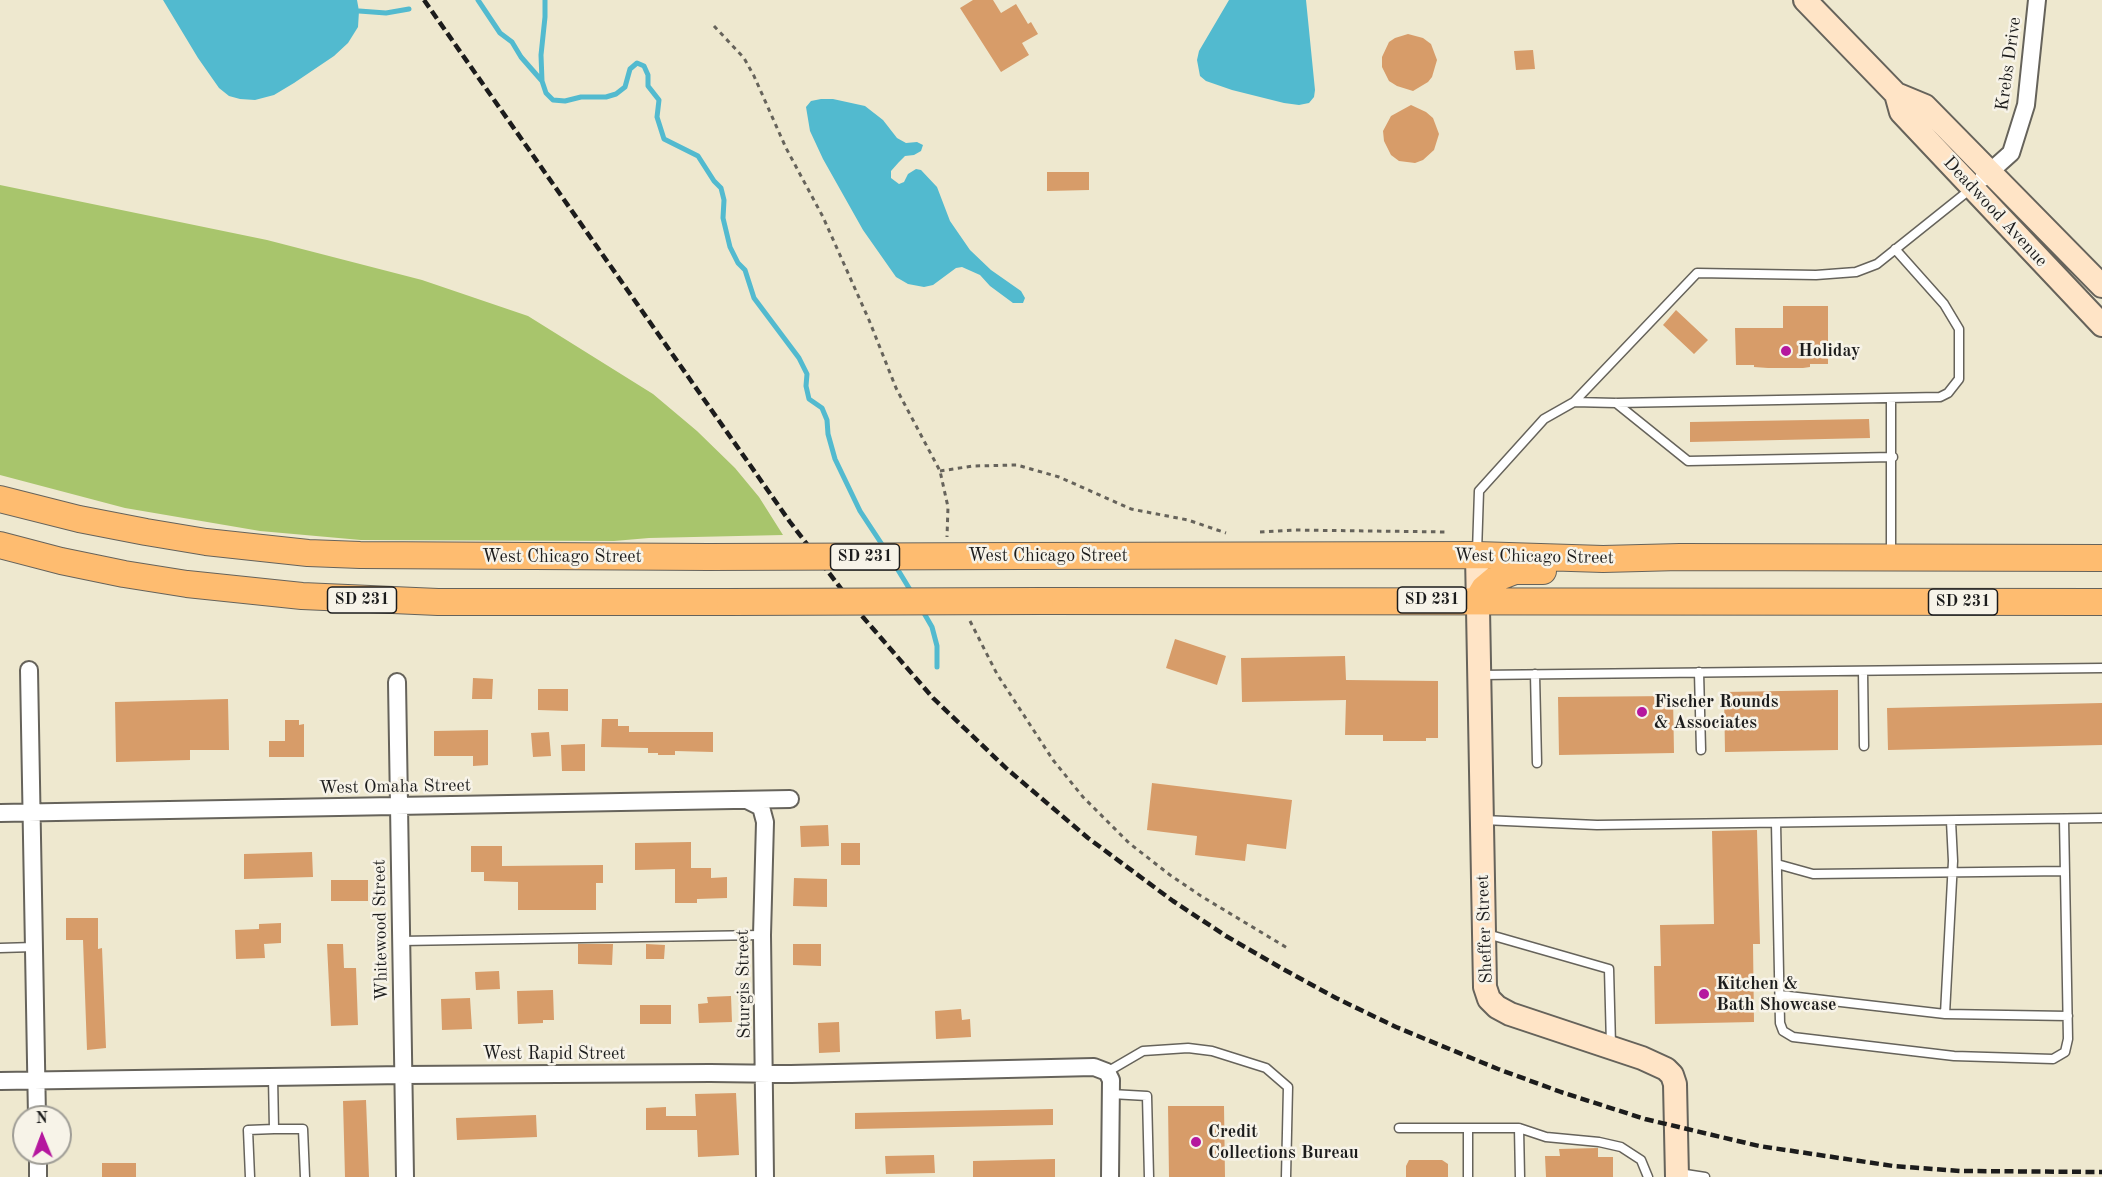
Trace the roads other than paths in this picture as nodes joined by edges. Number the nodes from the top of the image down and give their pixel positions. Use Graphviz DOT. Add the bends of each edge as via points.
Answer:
graph roads {
  1 [pos="1806,0"];
  2 [pos="2037,0"];
  3 [pos="1896,94"];
  4 [pos="1990,172"];
  5 [pos="1972,187"];
  6 [pos="1895,249"];
  7 [pos="2095,295"];
  8 [pos="2102,325"];
  9 [pos="1891,399"];
  10 [pos="1574,402"];
  11 [pos="1616,404"];
  12 [pos="1893,457"];
  13 [pos="0,499"];
  14 [pos="1477,544"];
  15 [pos="0,545"];
  16 [pos="2102,546"];
  17 [pos="1891,552"];
  18 [pos="1680,557"];
  19 [pos="2102,558"];
  20 [pos="1603,559"];
  21 [pos="1478,601"];
  22 [pos="2102,602"];
  23 [pos="2102,668"];
  24 [pos="30,670"];
  25 [pos="1863,671"];
  26 [pos="1699,672"];
  27 [pos="1535,674"];
  28 [pos="1479,675"];
  29 [pos="397,682"];
  30 [pos="1864,746"];
  31 [pos="1701,750"];
  32 [pos="1537,763"];
  33 [pos="790,798"];
  34 [pos="747,800"];
  35 [pos="398,806"];
  36 [pos="33,812"];
  37 [pos="0,813"];
  38 [pos="2102,818"];
  39 [pos="2064,819"];
  40 [pos="1482,820"];
  41 [pos="1951,820"];
  42 [pos="1776,823"];
  43 [pos="1777,864"];
  44 [pos="2065,871"];
  45 [pos="1952,873"];
  46 [pos="1484,934"];
  47 [pos="762,935"];
  48 [pos="401,940"];
  49 [pos="34,947"];
  50 [pos="0,948"];
  51 [pos="1780,995"];
  52 [pos="1945,1014"];
  53 [pos="2068,1016"];
  54 [pos="1611,1048"];
  55 [pos="1107,1072"];
  56 [pos="764,1074"];
  57 [pos="404,1075"];
  58 [pos="273,1077"];
  59 [pos="36,1080"];
  60 [pos="0,1081"];
  61 [pos="1111,1094"];
  62 [pos="37,1105"];
  63 [pos="1399,1128"];
  64 [pos="1468,1128"];
  65 [pos="1519,1128"];
  66 [pos="274,1129"];
  67 [pos="1677,1175"];
  68 [pos="250,1177"];
  69 [pos="305,1177"];
  70 [pos="405,1177"];
  71 [pos="765,1177"];
  72 [pos="1110,1177"];
  73 [pos="1149,1177"];
  74 [pos="1286,1177"];
  75 [pos="1468,1177"];
  76 [pos="1520,1177"];
  77 [pos="1648,1177"];
  78 [pos="1705,1177"];
  1 -- 3 [label="street, Deadwood Avenue"];
  2 -- 4 [label="street, Krebs Drive" via="2025,105 2011,153"];
  3 -- 4 [label="street, Deadwood Avenue" via="1926,106"];
  3 -- 5 [label="street, Deadwood Avenue" via="1901,112"];
  4 -- 5 [label="street, Krebs Drive"];
  4 -- 7 [label="street, Deadwood Avenue"];
  5 -- 6 [label="lane"];
  5 -- 7 [label="street, Deadwood Avenue"];
  6 -- 9 [label="lane" via="1954,319 1959,329 1960,369 1955,386 1940,397"];
  6 -- 10 [label="lane" via="1877,264 1856,272 1697,273"];
  7 -- 8 [label="street, Deadwood Avenue"];
  9 -- 11 [label="lane"];
  9 -- 12 [label="lane"];
  10 -- 11 [label="lane"];
  10 -- 14 [label="lane" via="1544,419 1479,491"];
  11 -- 12 [label="lane" via="1688,461"];
  12 -- 17 [label="lane"];
  13 -- 14 [label="main road, West Chicago Street / SD 231, bridge" via="146,532 308,553 1021,556"];
  14 -- 20 [label="main road, West Chicago Street / SD 231"];
  14 -- 21 [label="street, Sheffer Street"];
  15 -- 21 [label="main road, SD 231, bridge" via="124,574 197,585 302,596 438,602"];
  16 -- 17 [label="main road"];
  17 -- 18 [label="main road, West Chicago Street / SD 231"];
  17 -- 19 [label="main road, West Chicago Street / SD 231"];
  17 -- 20 [label="main road" via="1713,546"];
  18 -- 20 [label="main road, West Chicago Street / SD 231"];
  18 -- 21 [label="main road" via="1603,571 1515,571 1497,578 1484,589"];
  21 -- 22 [label="main road, SD 231"];
  21 -- 28 [label="street, Sheffer Street"];
  23 -- 25 [label="lane"];
  24 -- 36 [label="street"];
  25 -- 26 [label="lane"];
  25 -- 30 [label="lane"];
  26 -- 27 [label="lane"];
  26 -- 31 [label="lane"];
  27 -- 28 [label="lane"];
  27 -- 32 [label="lane"];
  28 -- 40 [label="street, Sheffer Street"];
  29 -- 35 [label="street, Whitewood Street"];
  33 -- 34 [label="street, West Omaha Street"];
  34 -- 35 [label="street, West Omaha Street"];
  34 -- 47 [label="street, Sturgis Street" via="760,807 765,822"];
  35 -- 36 [label="street, West Omaha Street"];
  35 -- 48 [label="street, Whitewood Street"];
  36 -- 37 [label="street, West Omaha Street"];
  36 -- 49 [label="street"];
  38 -- 39 [label="lane"];
  39 -- 41 [label="lane"];
  39 -- 44 [label="lane"];
  40 -- 42 [label="lane" via="1597,825"];
  40 -- 46 [label="street, Sheffer Street"];
  41 -- 42 [label="lane"];
  41 -- 45 [label="lane"];
  42 -- 43 [label="lane"];
  43 -- 45 [label="lane" via="1813,874"];
  43 -- 51 [label="lane"];
  44 -- 45 [label="lane"];
  44 -- 53 [label="lane"];
  45 -- 52 [label="lane"];
  46 -- 54 [label="street, Sheffer Street" via="1485,987 1497,1007"];
  46 -- 54 [label="lane" via="1609,969"];
  47 -- 48 [label="lane"];
  47 -- 56 [label="street, Sturgis Street"];
  48 -- 57 [label="street, Whitewood Street"];
  49 -- 50 [label="lane"];
  49 -- 59 [label="street"];
  51 -- 52 [label="lane"];
  51 -- 53 [label="lane" via="1780,1023 1783,1031 1793,1037 1954,1056 2053,1059 2065,1052"];
  52 -- 53 [label="lane"];
  54 -- 67 [label="street, Sheffer Street" via="1656,1063 1672,1075"];
  55 -- 56 [label="street, West Rapid Street" via="1094,1067"];
  55 -- 61 [label="street"];
  55 -- 74 [label="lane" via="1143,1051 1188,1048 1212,1051 1266,1068 1288,1087"];
  56 -- 57 [label="street, West Rapid Street"];
  56 -- 71 [label="street, Sturgis Street"];
  57 -- 58 [label="street, West Rapid Street"];
  57 -- 70 [label="street, Whitewood Street"];
  58 -- 59 [label="street, West Rapid Street"];
  58 -- 66 [label="lane"];
  59 -- 60 [label="street, West Rapid Street"];
  59 -- 62 [label="street"];
  61 -- 72 [label="street"];
  61 -- 73 [label="lane" via="1147,1096"];
  63 -- 64 [label="lane"];
  64 -- 65 [label="lane"];
  64 -- 75 [label="lane"];
  65 -- 76 [label="lane"];
  65 -- 77 [label="lane" via="1546,1137 1621,1147 1641,1160"];
  66 -- 68 [label="lane" via="248,1130"];
  66 -- 69 [label="lane" via="303,1129"];
  67 -- 78 [label="lane"];
}
